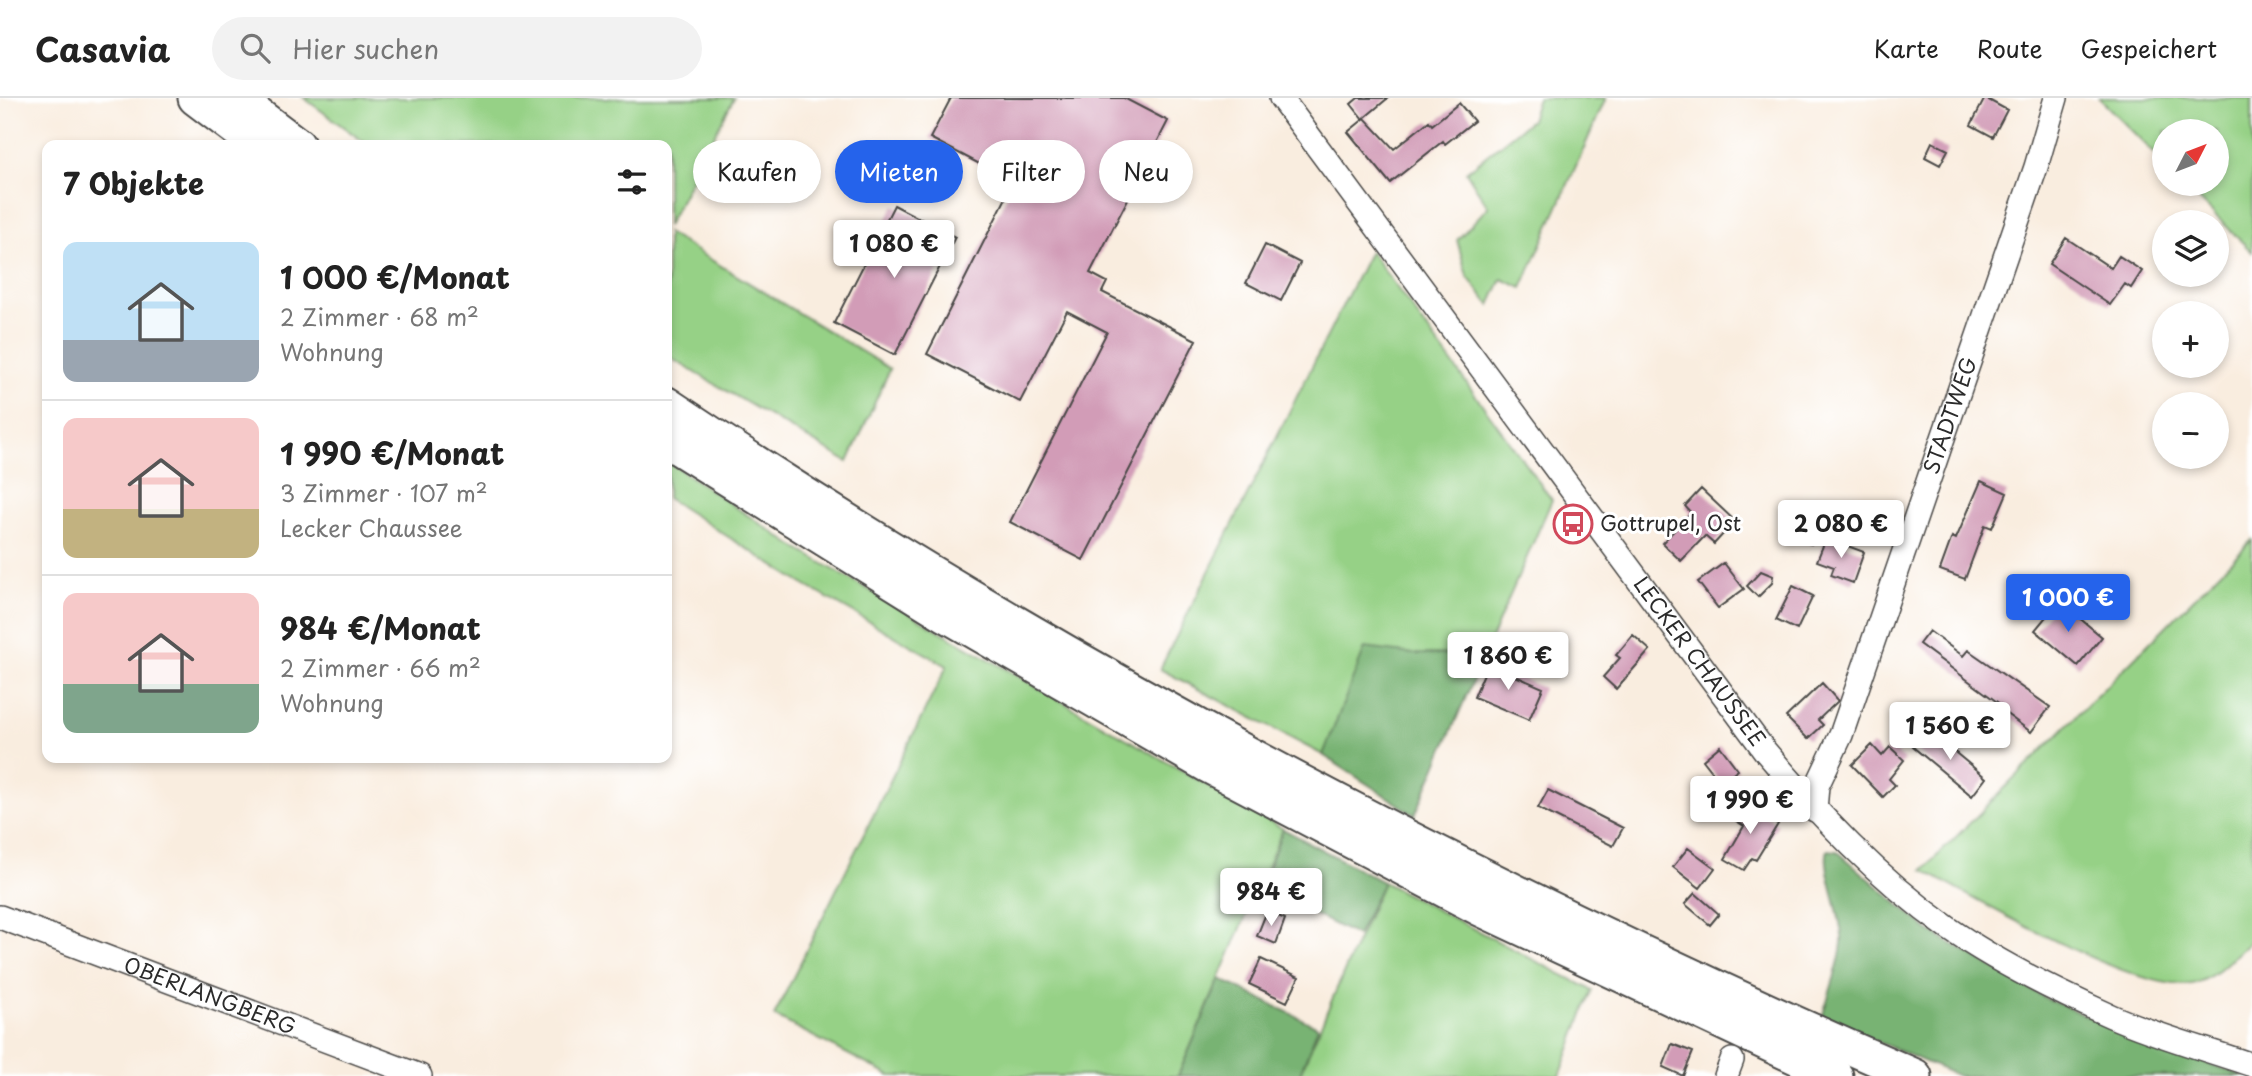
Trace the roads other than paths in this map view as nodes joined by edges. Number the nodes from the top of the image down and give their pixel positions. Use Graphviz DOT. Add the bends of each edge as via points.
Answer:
graph roads {
  1 [pos="195,98"];
  2 [pos="236,98"];
  3 [pos="1281,98"];
  4 [pos="2056,98"];
  5 [pos="250,140"];
  6 [pos="291,140"];
  7 [pos="672,407"];
  8 [pos="672,444"];
  9 [pos="1815,810"];
  10 [pos="0,918"];
  11 [pos="2252,1065"];
  12 [pos="420,1076"];
  13 [pos="1836,1076"];
  14 [pos="1915,1076"];
  1 -- 5 [label="highway"];
  2 -- 6 [label="highway"];
  3 -- 9 [label="street, LECKER CHAUSSEE" via="1765,751"];
  4 -- 9 [label="street, STADTWEG" via="1841,735 1817,786"];
  7 -- 14 [label="highway" via="961,590 1220,737 1485,878"];
  8 -- 13 [label="highway" via="946,615 1209,766 1478,908"];
  9 -- 11 [label="street, LECKER CHAUSSEE" via="1904,895 2004,963 2113,1017"];
  10 -- 12 [label="street, OBERLANGBERG"];
}
